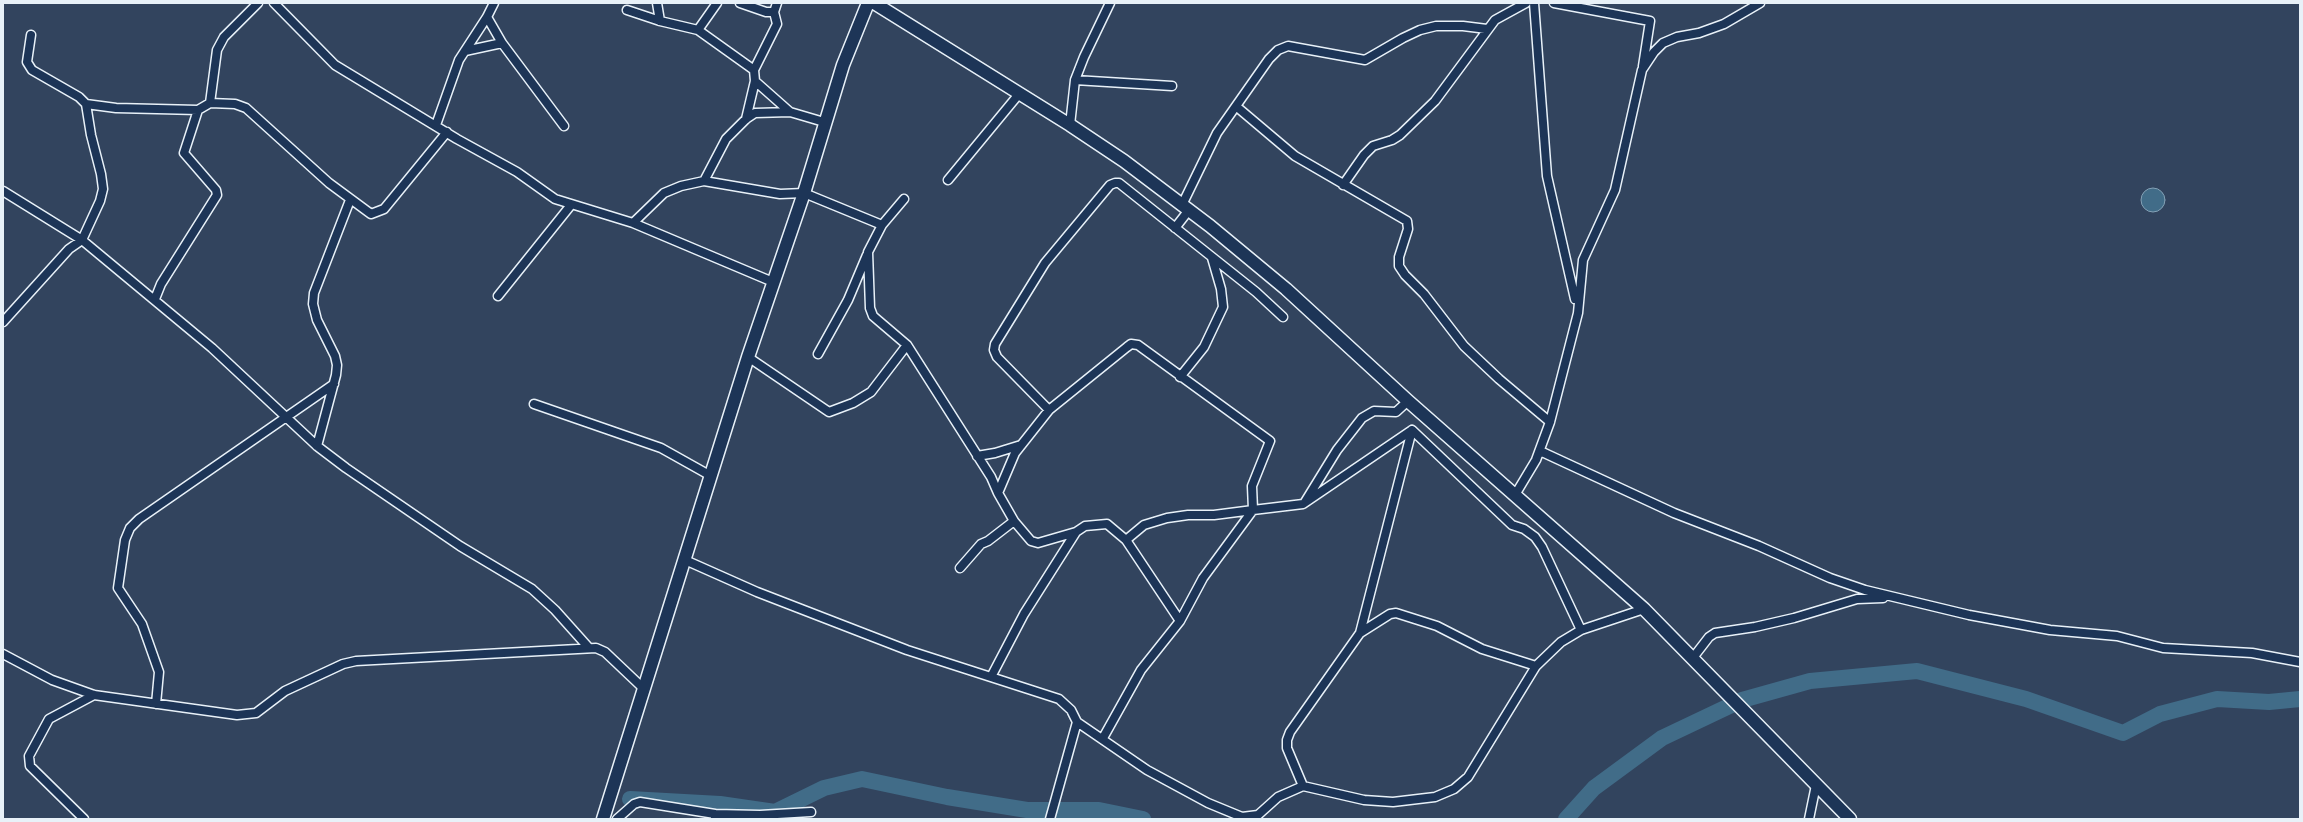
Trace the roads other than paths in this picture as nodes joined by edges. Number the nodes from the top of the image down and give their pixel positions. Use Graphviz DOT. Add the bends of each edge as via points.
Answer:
graph roads {
  1 [pos="258,3"];
  2 [pos="274,3"];
  3 [pos="494,3"];
  4 [pos="657,3"];
  5 [pos="716,3"];
  6 [pos="740,3"];
  7 [pos="777,3"];
  8 [pos="868,3"];
  9 [pos="874,3"];
  10 [pos="1526,3"];
  11 [pos="1534,3"];
  12 [pos="1554,3"];
  13 [pos="1760,3"];
  14 [pos="1108,4"];
  15 [pos="627,10"];
  16 [pos="774,12"];
  17 [pos="487,17"];
  18 [pos="660,21"];
  19 [pos="1487,29"];
  20 [pos="698,30"];
  21 [pos="31,35"];
  22 [pos="502,43"];
  23 [pos="465,51"];
  24 [pos="754,70"];
  25 [pos="1642,70"];
  26 [pos="1075,80"];
  27 [pos="755,82"];
  28 [pos="1172,86"];
  29 [pos="1019,94"];
  30 [pos="210,103"];
  31 [pos="86,104"];
  32 [pos="1237,107"];
  33 [pos="198,110"];
  34 [pos="790,112"];
  35 [pos="746,119"];
  36 [pos="824,122"];
  37 [pos="436,125"];
  38 [pos="1070,125"];
  39 [pos="564,126"];
  40 [pos="447,132"];
  41 [pos="948,180"];
  42 [pos="704,181"];
  43 [pos="1343,185"];
  44 [pos="3,191"];
  45 [pos="804,193"];
  46 [pos="904,199"];
  47 [pos="350,200"];
  48 [pos="571,205"];
  49 [pos="1186,208"];
  50 [pos="633,223"];
  51 [pos="882,225"];
  52 [pos="1175,228"];
  53 [pos="82,240"];
  54 [pos="868,252"];
  55 [pos="1212,258"];
  56 [pos="773,282"];
  57 [pos="498,296"];
  58 [pos="155,300"];
  59 [pos="1578,313"];
  60 [pos="1283,317"];
  61 [pos="3,322"];
  62 [pos="907,345"];
  63 [pos="818,354"];
  64 [pos="748,357"];
  65 [pos="1180,377"];
  66 [pos="334,384"];
  67 [pos="1408,400"];
  68 [pos="534,404"];
  69 [pos="1048,410"];
  70 [pos="285,418"];
  71 [pos="1550,422"];
  72 [pos="1412,430"];
  73 [pos="1021,445"];
  74 [pos="317,446"];
  75 [pos="1540,451"];
  76 [pos="977,456"];
  77 [pos="711,476"];
  78 [pos="998,493"];
  79 [pos="1515,495"];
  80 [pos="1303,504"];
  81 [pos="1253,510"];
  82 [pos="1014,521"];
  83 [pos="1076,532"];
  84 [pos="1126,540"];
  85 [pos="685,560"];
  86 [pos="960,568"];
  87 [pos="1906,599"];
  88 [pos="1644,609"];
  89 [pos="1180,621"];
  90 [pos="1581,630"];
  91 [pos="1360,633"];
  92 [pos="589,648"];
  93 [pos="3,654"];
  94 [pos="1692,658"];
  95 [pos="2300,662"];
  96 [pos="1536,666"];
  97 [pos="991,677"];
  98 [pos="643,688"];
  99 [pos="94,695"];
  100 [pos="156,704"];
  101 [pos="1077,722"];
  102 [pos="1103,738"];
  103 [pos="1816,785"];
  104 [pos="1303,786"];
  105 [pos="811,812"];
  106 [pos="1052,815"];
  107 [pos="715,817"];
  108 [pos="84,819"];
  109 [pos="603,819"];
  110 [pos="617,819"];
  111 [pos="1809,819"];
  112 [pos="1850,819"];
  1 -- 30 [label="street" via="224,37 218,50"];
  2 -- 37 [label="street" via="335,65"];
  3 -- 17 [label="street"];
  4 -- 18 [label="street"];
  5 -- 20 [label="street"];
  6 -- 16 [label="street" via="754,10"];
  7 -- 16 [label="street"];
  8 -- 36 [label="street"];
  9 -- 29 [label="street"];
  10 -- 19 [label="street" via="1505,13"];
  11 -- 59 [label="street" via="1548,176"];
  12 -- 25 [label="street" via="1650,21"];
  13 -- 25 [label="street" via="1712,29 1663,43"];
  14 -- 26 [label="street"];
  15 -- 18 [label="street"];
  16 -- 24 [label="street" via="777,24"];
  17 -- 22 [label="street"];
  17 -- 23 [label="street"];
  18 -- 20 [label="street"];
  19 -- 32 [label="street" via="1436,26 1420,30 1365,60 1288,46 1278,50 1269,59"];
  19 -- 43 [label="street" via="1435,101 1400,135 1373,146 1364,154"];
  20 -- 24 [label="street"];
  21 -- 31 [label="street" via="27,62 32,70 79,97"];
  22 -- 23 [label="street"];
  22 -- 39 [label="street"];
  23 -- 37 [label="street" via="459,60"];
  24 -- 27 [label="street"];
  25 -- 59 [label="street" via="1615,190 1583,260"];
  26 -- 28 [label="street"];
  26 -- 38 [label="street"];
  27 -- 34 [label="street"];
  27 -- 35 [label="street"];
  29 -- 38 [label="street"];
  29 -- 41 [label="street"];
  30 -- 33 [label="street"];
  30 -- 47 [label="street" via="235,104 246,108"];
  31 -- 33 [label="street" via="116,108"];
  31 -- 53 [label="street" via="103,189"];
  32 -- 43 [label="street" via="1295,156"];
  32 -- 49 [label="street" via="1214,140"];
  33 -- 58 [label="street" via="184,153 216,190 217,195 161,284"];
  34 -- 35 [label="street" via="756,113"];
  34 -- 36 [label="street"];
  35 -- 42 [label="street" via="726,139"];
  36 -- 45 [label="street"];
  37 -- 40 [label="street"];
  38 -- 49 [label="street"];
  40 -- 47 [label="street" via="384,209 371,214"];
  40 -- 48 [label="street" via="517,172 555,199"];
  42 -- 45 [label="street" via="780,194"];
  42 -- 50 [label="street" via="664,193"];
  43 -- 71 [label="street" via="1407,221 1408,228 1399,257 1399,266 1405,275 1424,294 1464,346"];
  44 -- 53 [label="street"];
  45 -- 51 [label="street"];
  45 -- 56 [label="street"];
  46 -- 51 [label="street"];
  47 -- 66 [label="street" via="314,293 313,304 317,320 335,356 337,365"];
  48 -- 50 [label="street"];
  48 -- 57 [label="street"];
  49 -- 52 [label="street"];
  49 -- 67 [label="street" via="1286,289"];
  50 -- 56 [label="street"];
  51 -- 54 [label="street"];
  52 -- 55 [label="street"];
  52 -- 69 [label="street" via="1119,183 1110,184 1046,263 995,344 994,350 997,357"];
  53 -- 58 [label="street"];
  53 -- 61 [label="street" via="69,249"];
  54 -- 62 [label="street" via="870,308 873,316"];
  54 -- 63 [label="street" via="848,300"];
  55 -- 60 [label="street"];
  55 -- 65 [label="street" via="1223,307 1204,347"];
  56 -- 64 [label="street"];
  58 -- 70 [label="street" via="212,348"];
  59 -- 71 [label="street"];
  62 -- 64 [label="street" via="871,392 853,403 829,412"];
  62 -- 76 [label="street"];
  64 -- 77 [label="street"];
  65 -- 69 [label="street" via="1138,345 1131,344"];
  65 -- 81 [label="street" via="1270,441 1252,486"];
  66 -- 70 [label="street"];
  66 -- 74 [label="street"];
  67 -- 79 [label="street"];
  67 -- 80 [label="street" via="1396,412 1374,411 1362,418 1337,450"];
  68 -- 77 [label="street" via="661,448"];
  69 -- 73 [label="street"];
  70 -- 74 [label="street"];
  70 -- 100 [label="street" via="139,519 130,528 118,588 142,624 159,672"];
  71 -- 75 [label="street"];
  72 -- 80 [label="street"];
  72 -- 90 [label="street" via="1512,525 1535,536"];
  72 -- 91 [label="street"];
  73 -- 76 [label="street"];
  73 -- 78 [label="street"];
  74 -- 92 [label="street" via="460,546 532,589"];
  75 -- 79 [label="street"];
  75 -- 87 [label="street" via="1669,511 1759,546 1830,578"];
  76 -- 78 [label="street"];
  77 -- 85 [label="street"];
  78 -- 82 [label="street"];
  79 -- 88 [label="street"];
  80 -- 81 [label="street"];
  81 -- 84 [label="street" via="1167,518 1144,525"];
  81 -- 89 [label="street" via="1203,578"];
  82 -- 83 [label="street" via="1031,541 1038,543"];
  82 -- 86 [label="street" via="988,542 981,544"];
  83 -- 84 [label="street" via="1085,526 1107,524"];
  83 -- 97 [label="street" via="1024,614"];
  84 -- 89 [label="street"];
  85 -- 97 [label="street" via="758,592 907,650"];
  85 -- 98 [label="street"];
  87 -- 94 [label="street" via="1857,599 1787,620 1715,634"];
  87 -- 95 [label="street" via="1969,615 2050,630 2117,636 2163,648 2252,653"];
  88 -- 90 [label="street"];
  88 -- 94 [label="street"];
  89 -- 102 [label="street" via="1142,670"];
  90 -- 96 [label="street" via="1561,642"];
  91 -- 96 [label="street" via="1390,614 1396,613 1437,626 1482,649"];
  91 -- 104 [label="street" via="1290,732 1287,740 1287,748"];
  92 -- 98 [label="street" via="601,649"];
  92 -- 100 [label="street" via="356,661 343,664 284,691 256,713 249,715"];
  93 -- 99 [label="street" via="52,680"];
  94 -- 103 [label="street"];
  96 -- 104 [label="street" via="1468,777 1454,789 1435,797 1393,802 1364,800"];
  97 -- 101 [label="street" via="1059,699 1071,710"];
  98 -- 109 [label="street"];
  99 -- 100 [label="street"];
  99 -- 108 [label="street" via="49,719 29,756 30,766"];
  101 -- 102 [label="street"];
  101 -- 106 [label="street"];
  102 -- 104 [label="street" via="1147,770 1179,789 1242,818 1258,815 1278,797"];
  103 -- 111 [label="street"];
  103 -- 112 [label="street"];
  105 -- 107 [label="street"];
  107 -- 110 [label="street" via="640,802"];
}
